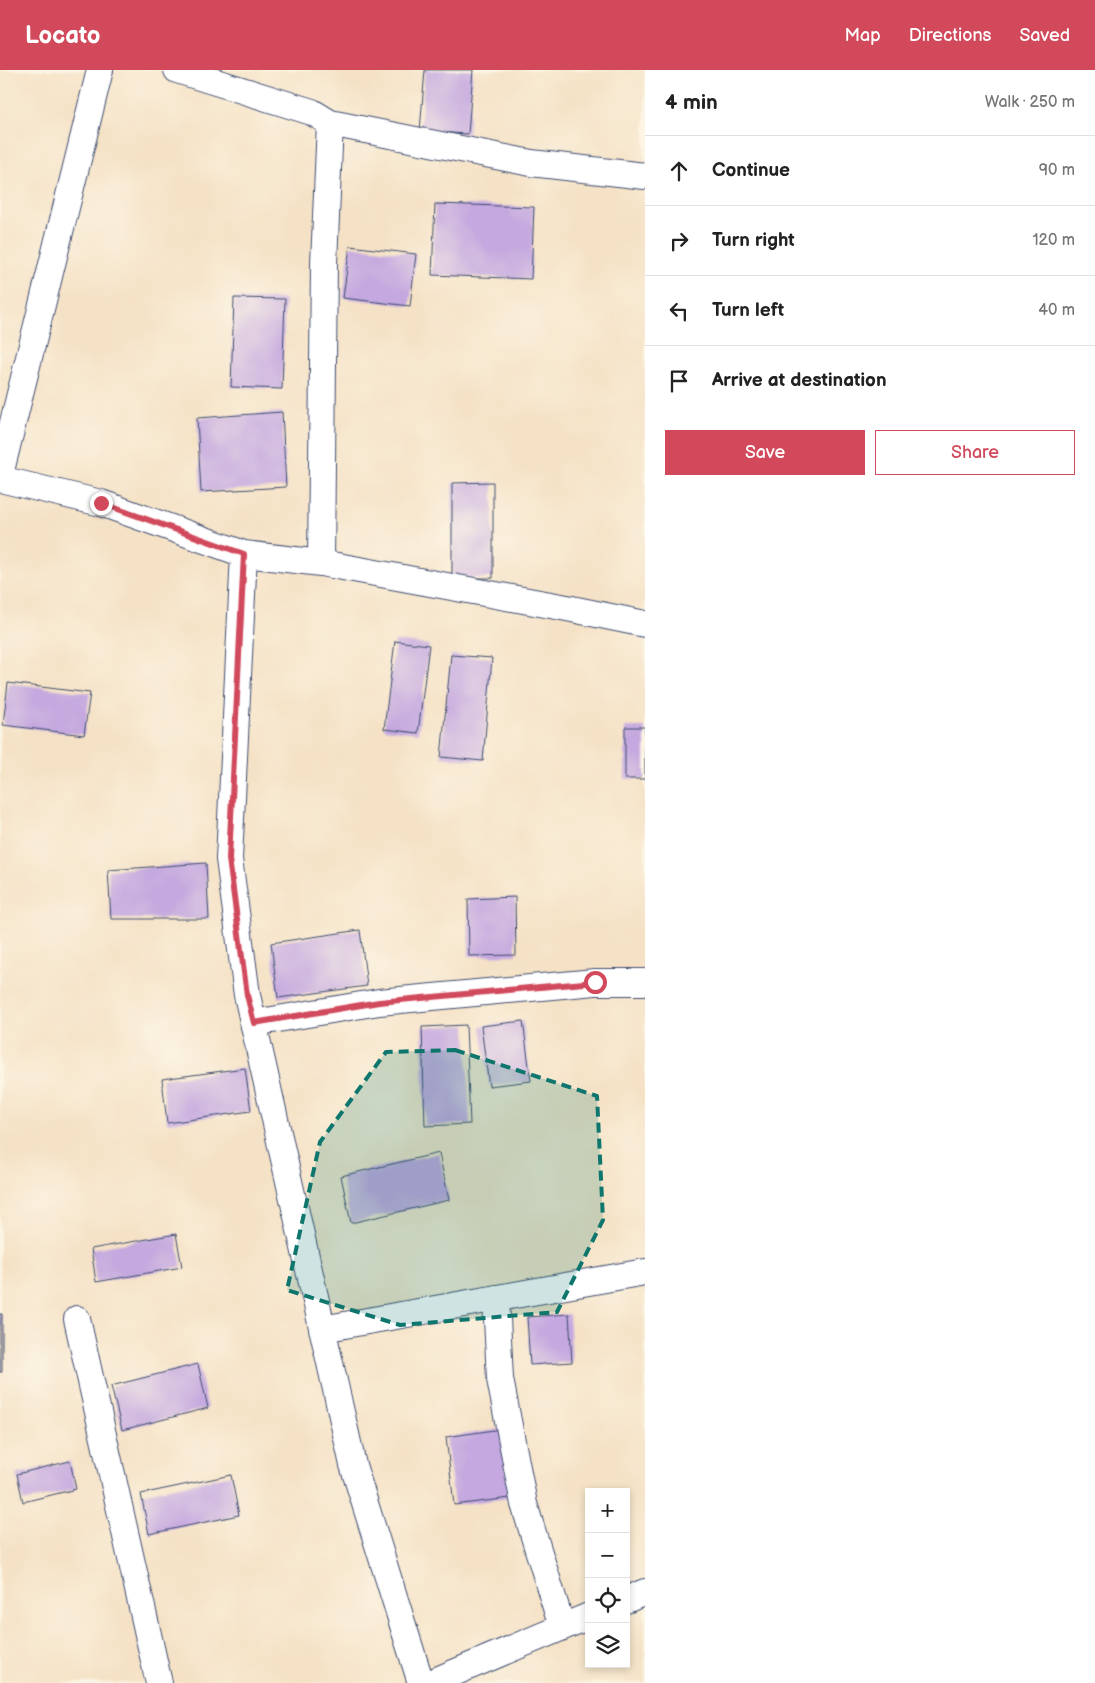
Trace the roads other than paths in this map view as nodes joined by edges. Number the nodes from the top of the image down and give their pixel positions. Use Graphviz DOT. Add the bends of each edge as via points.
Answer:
graph roads {
  1 [pos="100,70"];
  2 [pos="177,70"];
  3 [pos="330,123"];
  4 [pos="645,176"];
  5 [pos="0,475"];
  6 [pos="0,479"];
  7 [pos="244,554"];
  8 [pos="321,563"];
  9 [pos="645,624"];
  10 [pos="645,982"];
  11 [pos="254,1023"];
  12 [pos="645,1272"];
  13 [pos="496,1298"];
  14 [pos="77,1320"];
  15 [pos="322,1329"];
  16 [pos="645,1592"];
  17 [pos="630,1598"];
  18 [pos="585,1618"];
  19 [pos="562,1627"];
  20 [pos="159,1683"];
  21 [pos="420,1683"];
  22 [pos="430,1683"];
  1 -- 5 [label="street"];
  2 -- 3 [label="street" via="312,112"];
  3 -- 4 [label="street" via="531,163"];
  3 -- 8 [label="street" via="324,263"];
  6 -- 7 [label="street" via="101,503"];
  7 -- 8 [label="street"];
  7 -- 11 [label="street" via="229,859 247,995"];
  8 -- 9 [label="street"];
  10 -- 11 [label="street" via="595,982 379,1002"];
  11 -- 15 [label="street"];
  12 -- 13 [label="street"];
  13 -- 15 [label="street"];
  13 -- 19 [label="street" via="500,1379 524,1504"];
  14 -- 20 [label="street"];
  15 -- 21 [label="street" via="353,1465"];
  16 -- 17 [label="street"];
  18 -- 19 [label="street"];
  19 -- 22 [label="street"];
}
